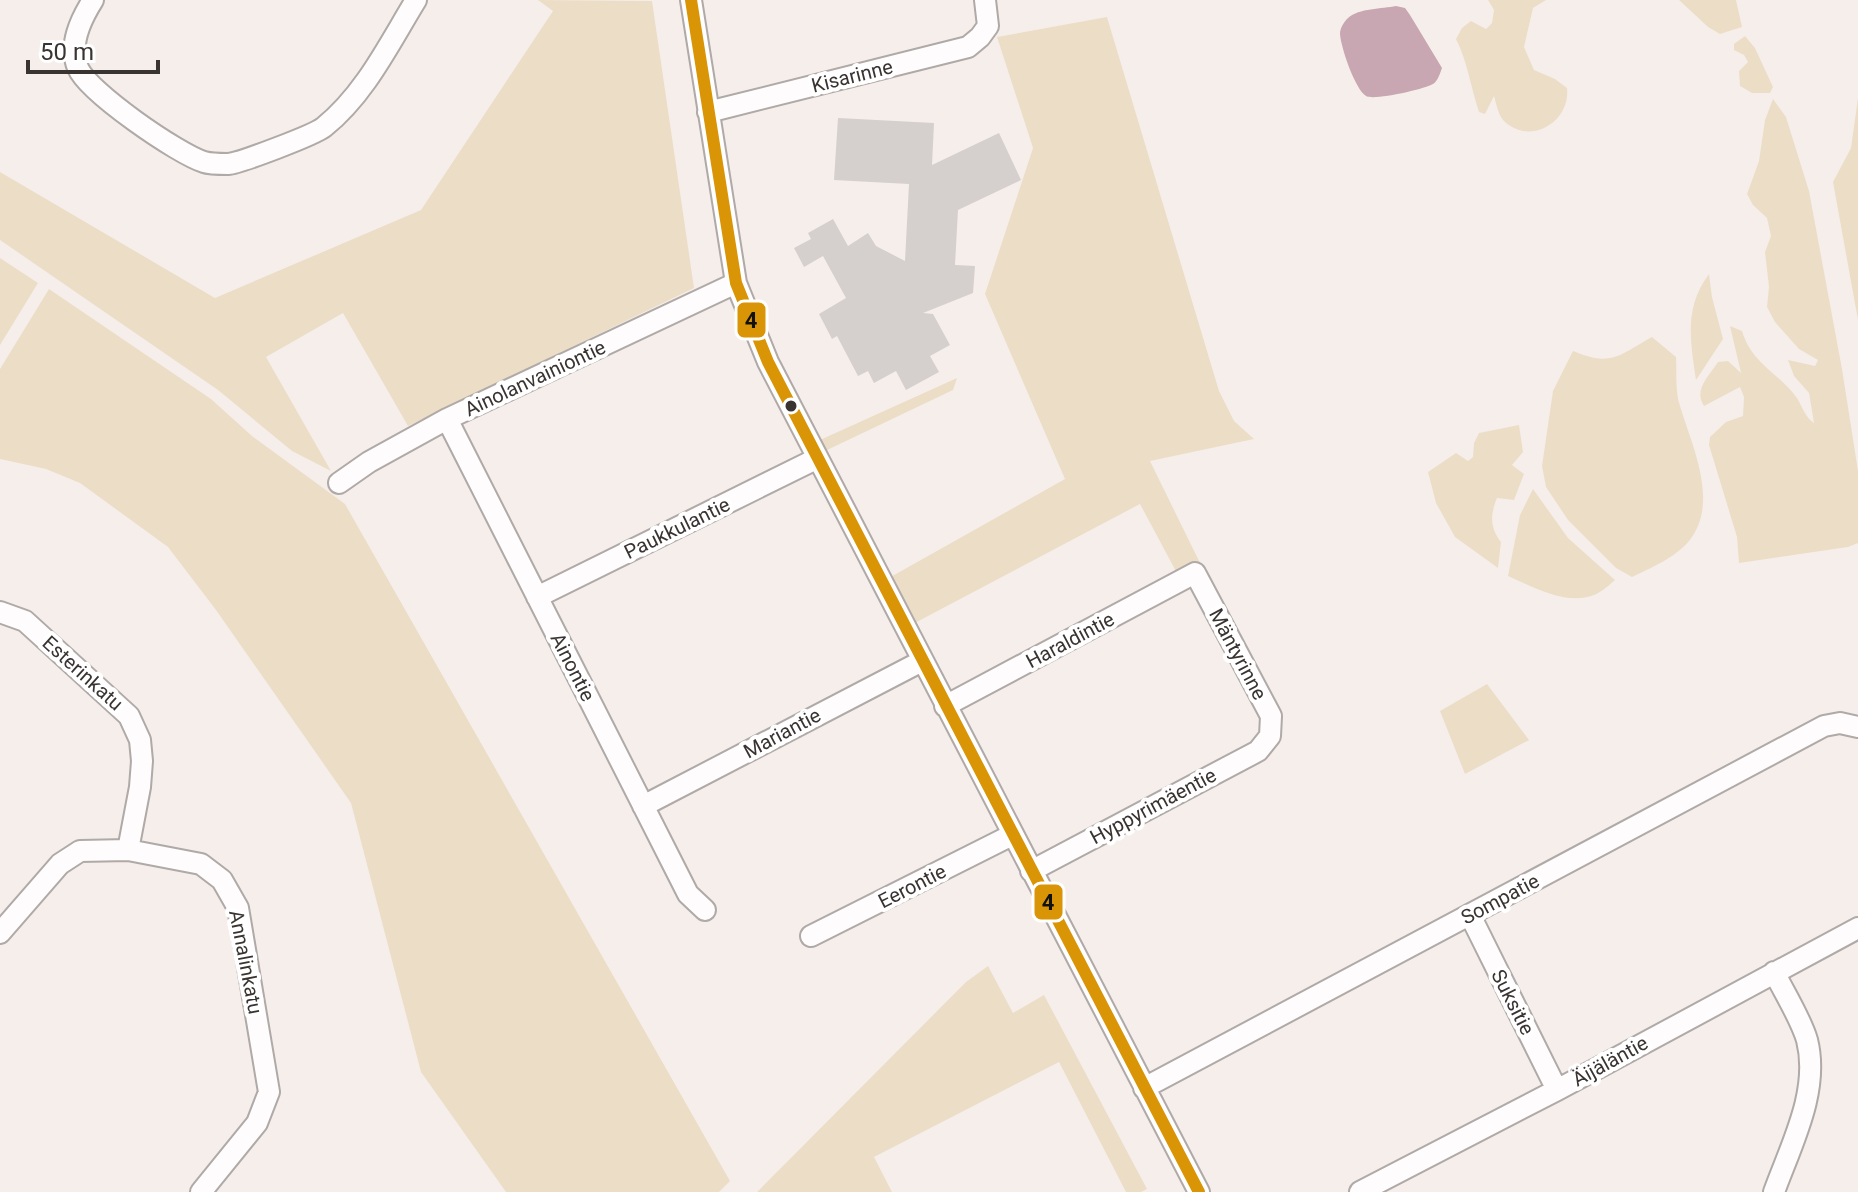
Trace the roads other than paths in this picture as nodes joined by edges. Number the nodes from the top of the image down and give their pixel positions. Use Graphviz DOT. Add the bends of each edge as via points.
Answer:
graph roads {
  1 [pos="93,0"];
  2 [pos="416,0"];
  3 [pos="691,0"];
  4 [pos="985,0"];
  5 [pos="708,112"];
  6 [pos="736,283"];
  7 [pos="447,419"];
  8 [pos="816,459"];
  9 [pos="339,483"];
  10 [pos="1195,573"];
  11 [pos="537,597"];
  12 [pos="0,612"];
  13 [pos="922,661"];
  14 [pos="945,706"];
  15 [pos="1858,727"];
  16 [pos="1270,736"];
  17 [pos="643,806"];
  18 [pos="1012,835"];
  19 [pos="128,850"];
  20 [pos="1031,871"];
  21 [pos="705,910"];
  22 [pos="1470,915"];
  23 [pos="1858,928"];
  24 [pos="0,933"];
  25 [pos="811,936"];
  26 [pos="1774,972"];
  27 [pos="1144,1088"];
  28 [pos="1557,1090"];
  29 [pos="1189,1189"];
  30 [pos="201,1192"];
  31 [pos="1360,1192"];
  32 [pos="1774,1192"];
  1 -- 2 [label="street" via="74,43 78,69 104,98 161,137 204,162 230,164 322,129 356,97"];
  3 -- 5 [label="street"];
  4 -- 5 [label="street, Kisarinne" via="988,26 968,47"];
  5 -- 6 [label="street"];
  6 -- 7 [label="street, Ainolanvainiontie"];
  6 -- 8 [label="street"];
  7 -- 9 [label="street, Ainolanvainiontie"];
  7 -- 11 [label="street, Ainontie"];
  8 -- 11 [label="street, Paukkulantie"];
  8 -- 13 [label="street"];
  10 -- 14 [label="street, Haraldintie"];
  10 -- 16 [label="street, Mäntyrinne" via="1271,716"];
  11 -- 17 [label="street, Ainontie"];
  12 -- 19 [label="street, Esterinkatu" via="25,621 129,716 142,761"];
  13 -- 14 [label="street"];
  13 -- 17 [label="street, Mariantie"];
  14 -- 18 [label="street"];
  15 -- 22 [label="street, Sompatie" via="1824,726"];
  16 -- 20 [label="street, Hyppyrimäentie" via="1258,751"];
  17 -- 21 [label="street, Ainontie" via="688,894"];
  18 -- 20 [label="street"];
  18 -- 25 [label="street, Eerontie"];
  19 -- 24 [label="street, Annalinkatu" via="80,851 60,864"];
  19 -- 30 [label="street, Annalinkatu" via="206,867 222,880 238,908 269,1092 257,1123"];
  20 -- 27 [label="street"];
  22 -- 27 [label="street, Sompatie"];
  22 -- 28 [label="street, Suksitie"];
  23 -- 26 [label="street, Äijäläntie"];
  26 -- 28 [label="street, Äijäläntie"];
  26 -- 32 [label="street" via="1807,1040 1809,1073 1806,1106"];
  27 -- 29 [label="street"];
  28 -- 31 [label="street, Äijäläntie"];
}
